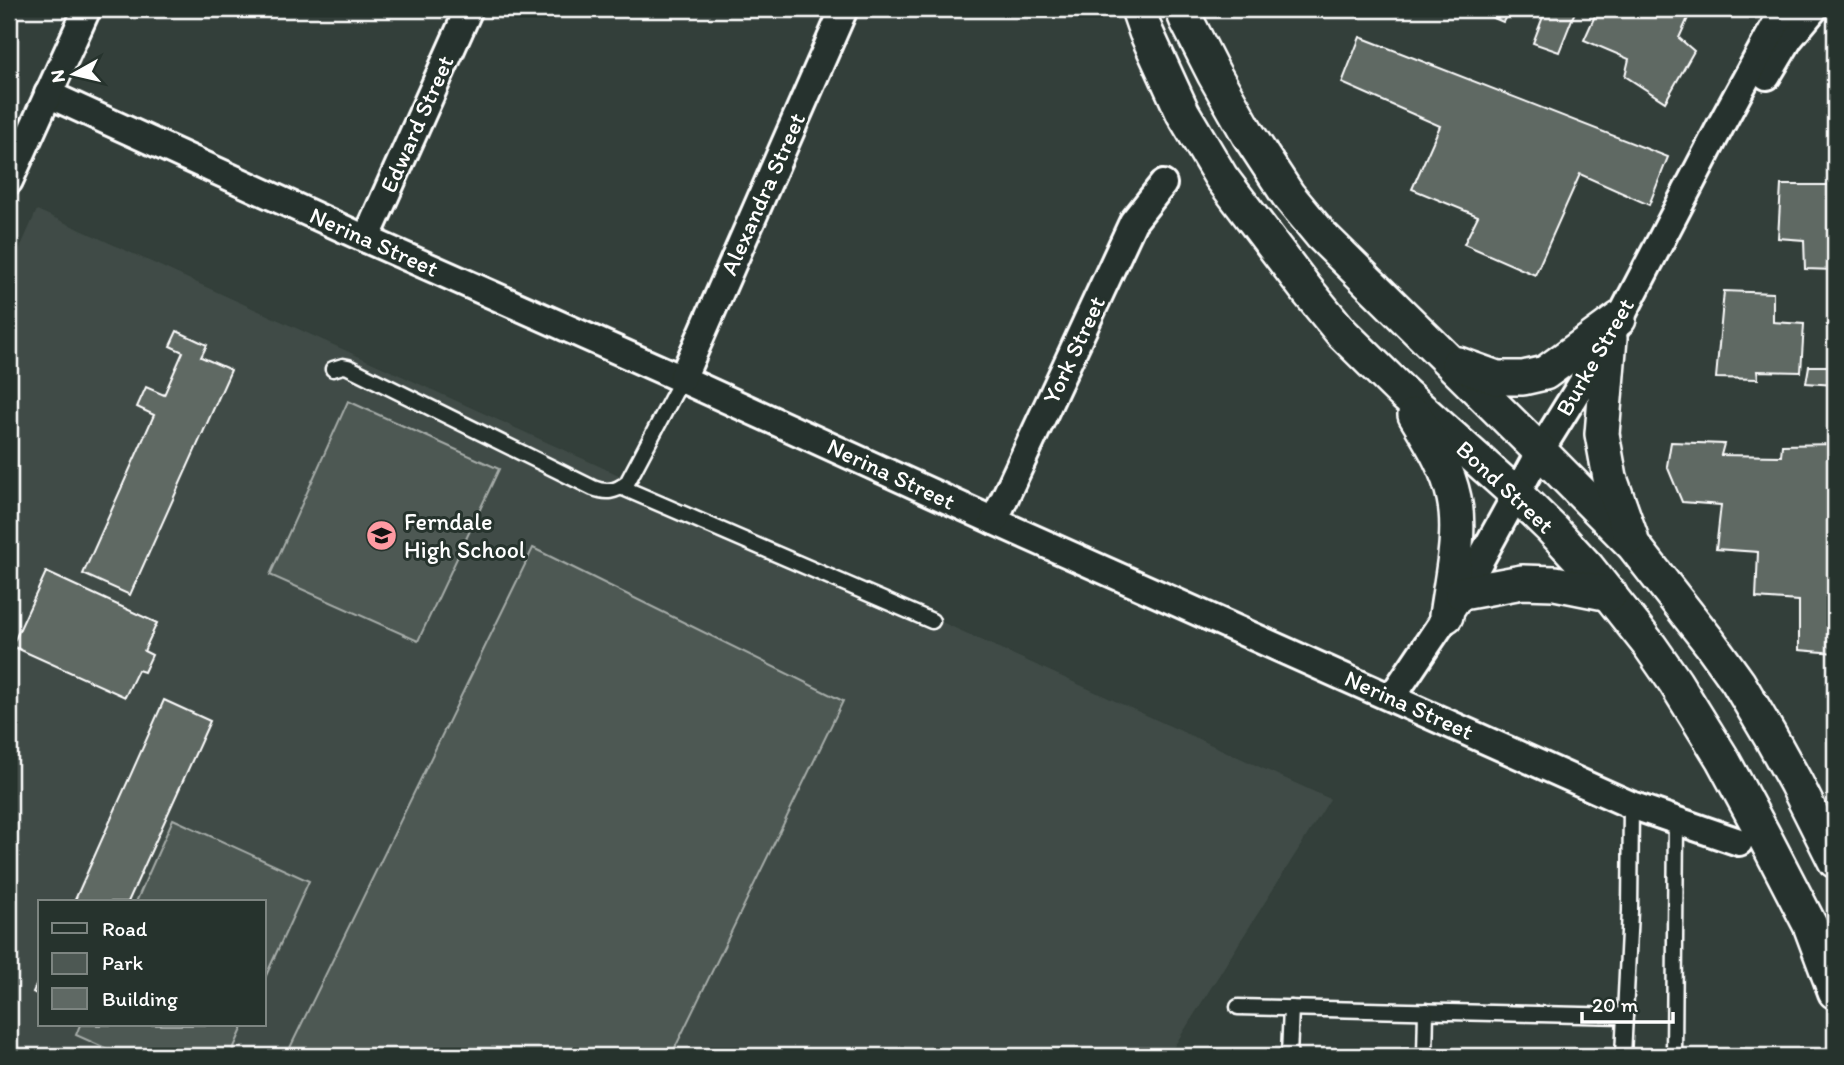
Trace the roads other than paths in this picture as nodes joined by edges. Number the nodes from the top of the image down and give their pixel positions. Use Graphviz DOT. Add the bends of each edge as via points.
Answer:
graph roads {
  1 [pos="86,9"];
  2 [pos="468,9"];
  3 [pos="844,9"];
  4 [pos="1138,9"];
  5 [pos="1182,9"];
  6 [pos="1784,9"];
  7 [pos="1814,9"];
  8 [pos="48,94"];
  9 [pos="1721,125"];
  10 [pos="9,181"];
  11 [pos="1163,184"];
  12 [pos="366,239"];
  13 [pos="1614,328"];
  14 [pos="1449,361"];
  15 [pos="333,369"];
  16 [pos="682,379"];
  17 [pos="1405,395"];
  18 [pos="1540,451"];
  19 [pos="621,487"];
  20 [pos="1516,494"];
  21 [pos="994,521"];
  22 [pos="1634,545"];
  23 [pos="1610,594"];
  24 [pos="1454,604"];
  25 [pos="932,621"];
  26 [pos="1392,697"];
  27 [pos="1631,805"];
  28 [pos="1676,820"];
  29 [pos="1739,842"];
  30 [pos="1835,861"];
  31 [pos="1835,992"];
  32 [pos="1238,1007"];
  33 [pos="1291,1008"];
  34 [pos="1426,1011"];
  35 [pos="1625,1016"];
  36 [pos="1289,1056"];
  37 [pos="1425,1056"];
  38 [pos="1623,1056"];
  39 [pos="1674,1056"];
  1 -- 8 [label="street"];
  2 -- 12 [label="street, Edward Street"];
  3 -- 16 [label="street, Alexandra Street"];
  4 -- 17 [label="street, Bond Street" via="1183,113 1221,177 1342,332"];
  5 -- 14 [label="street, Bond Street" via="1227,98 1288,195 1321,235"];
  6 -- 9 [label="street, Burke Street"];
  7 -- 9 [label="street" via="1789,39 1760,88"];
  8 -- 10 [label="street"];
  8 -- 12 [label="street, Nerina Street"];
  9 -- 13 [label="street, Burke Street"];
  11 -- 21 [label="street, York Street" via="1133,222"];
  12 -- 16 [label="street, Nerina Street"];
  13 -- 14 [label="street" via="1545,373 1523,378 1497,378"];
  13 -- 18 [label="street, Burke Street"];
  13 -- 22 [label="street" via="1602,434 1610,478"];
  14 -- 18 [label="street, Bond Street"];
  15 -- 19 [label="lane" via="348,367 593,488 608,492"];
  16 -- 19 [label="lane"];
  16 -- 21 [label="street, Nerina Street"];
  17 -- 20 [label="street, Bond Street"];
  17 -- 24 [label="street" via="1433,445 1454,497"];
  18 -- 20 [label="street, Burke Street"];
  18 -- 22 [label="street, Bond Street"];
  19 -- 25 [label="lane"];
  20 -- 23 [label="street, Bond Street"];
  20 -- 24 [label="street, Burke Street"];
  21 -- 26 [label="street, Nerina Street"];
  22 -- 30 [label="street, Bond Street" via="1738,682"];
  23 -- 24 [label="street" via="1522,582"];
  23 -- 31 [label="street, Bond Street" via="1675,682 1721,758 1810,925"];
  24 -- 26 [label="street, Burke Street"];
  26 -- 27 [label="street, Nerina Street"];
  27 -- 28 [label="street, Nerina Street"];
  27 -- 35 [label="lane"];
  28 -- 29 [label="street, Nerina Street"];
  28 -- 39 [label="lane"];
  32 -- 33 [label="lane"];
  33 -- 34 [label="lane"];
  33 -- 36 [label="lane"];
  34 -- 35 [label="lane"];
  34 -- 37 [label="lane"];
  35 -- 38 [label="lane"];
}
